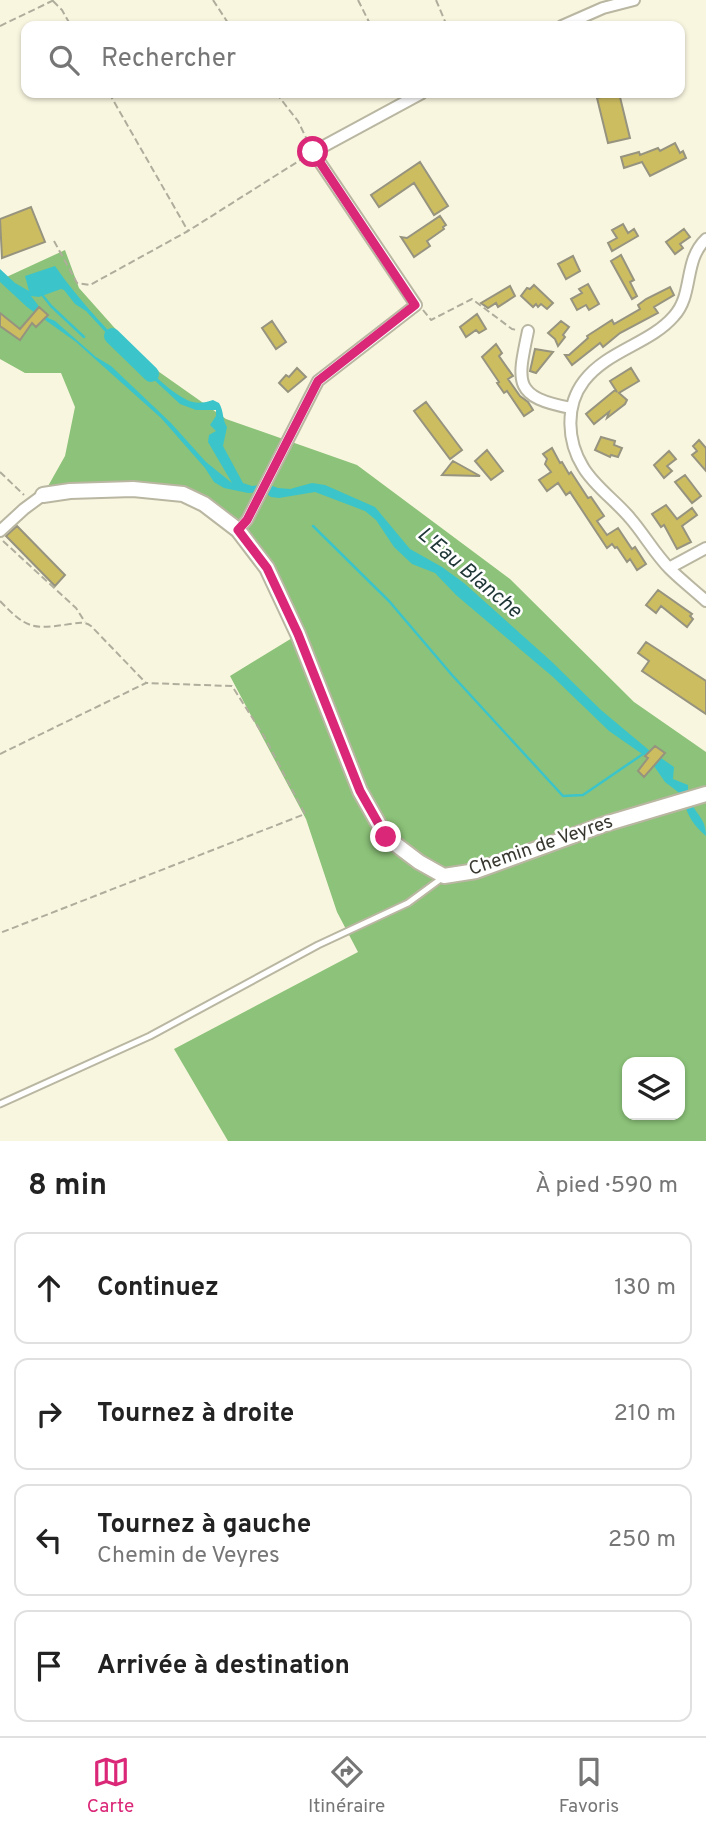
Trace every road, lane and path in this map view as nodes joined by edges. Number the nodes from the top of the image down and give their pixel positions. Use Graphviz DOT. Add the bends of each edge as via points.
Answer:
graph roads {
  1 [pos="53,0"];
  2 [pos="213,0"];
  3 [pos="358,0"];
  4 [pos="436,0"];
  5 [pos="634,0"];
  6 [pos="68,21"];
  7 [pos="227,21"];
  8 [pos="368,21"];
  9 [pos="445,21"];
  10 [pos="573,21"];
  11 [pos="0,26"];
  12 [pos="112,98"];
  13 [pos="280,98"];
  14 [pos="413,98"];
  15 [pos="313,152"];
  16 [pos="188,231"];
  17 [pos="706,239"];
  18 [pos="54,241"];
  19 [pos="415,305"];
  20 [pos="528,331"];
  21 [pos="571,408"];
  22 [pos="0,471"];
  23 [pos="38,499"];
  24 [pos="238,530"];
  25 [pos="0,531"];
  26 [pos="0,537"];
  27 [pos="706,548"];
  28 [pos="669,568"];
  29 [pos="0,601"];
  30 [pos="706,601"];
  31 [pos="85,622"];
  32 [pos="146,683"];
  33 [pos="0,754"];
  34 [pos="693,797"];
  35 [pos="444,876"];
  36 [pos="0,933"];
  37 [pos="0,1104"];
  1 -- 6 [label="path"];
  1 -- 11 [label="path"];
  2 -- 7 [label="path"];
  3 -- 8 [label="path"];
  4 -- 9 [label="path"];
  5 -- 10 [label="street"];
  12 -- 16 [label="path"];
  13 -- 15 [label="path"];
  14 -- 15 [label="street"];
  15 -- 16 [label="path"];
  15 -- 19 [label="street"];
  16 -- 18 [label="path" via="90,285 77,283"];
  17 -- 21 [label="street" via="690,263 682,306 673,318 600,363"];
  19 -- 20 [label="path" via="431,320 472,299 512,329"];
  19 -- 24 [label="street" via="318,381"];
  20 -- 21 [label="street" via="520,371 526,391 544,403"];
  21 -- 28 [label="street" via="572,438 583,468 630,517"];
  22 -- 23 [label="path"];
  23 -- 24 [label="street, Chemin de Veyres" via="70,491 133,489 183,494"];
  23 -- 25 [label="street"];
  24 -- 35 [label="street, Chemin de Veyres" via="267,568 360,791 386,837"];
  26 -- 31 [label="path" via="76,608"];
  27 -- 28 [label="street"];
  28 -- 30 [label="street"];
  29 -- 31 [label="path" via="27,625"];
  31 -- 32 [label="path"];
  32 -- 33 [label="path"];
  32 -- 36 [label="path" via="232,686 305,814"];
  34 -- 35 [label="street, Chemin de Veyres" via="476,871"];
  35 -- 37 [label="lane" via="408,903 150,1036"];
}
